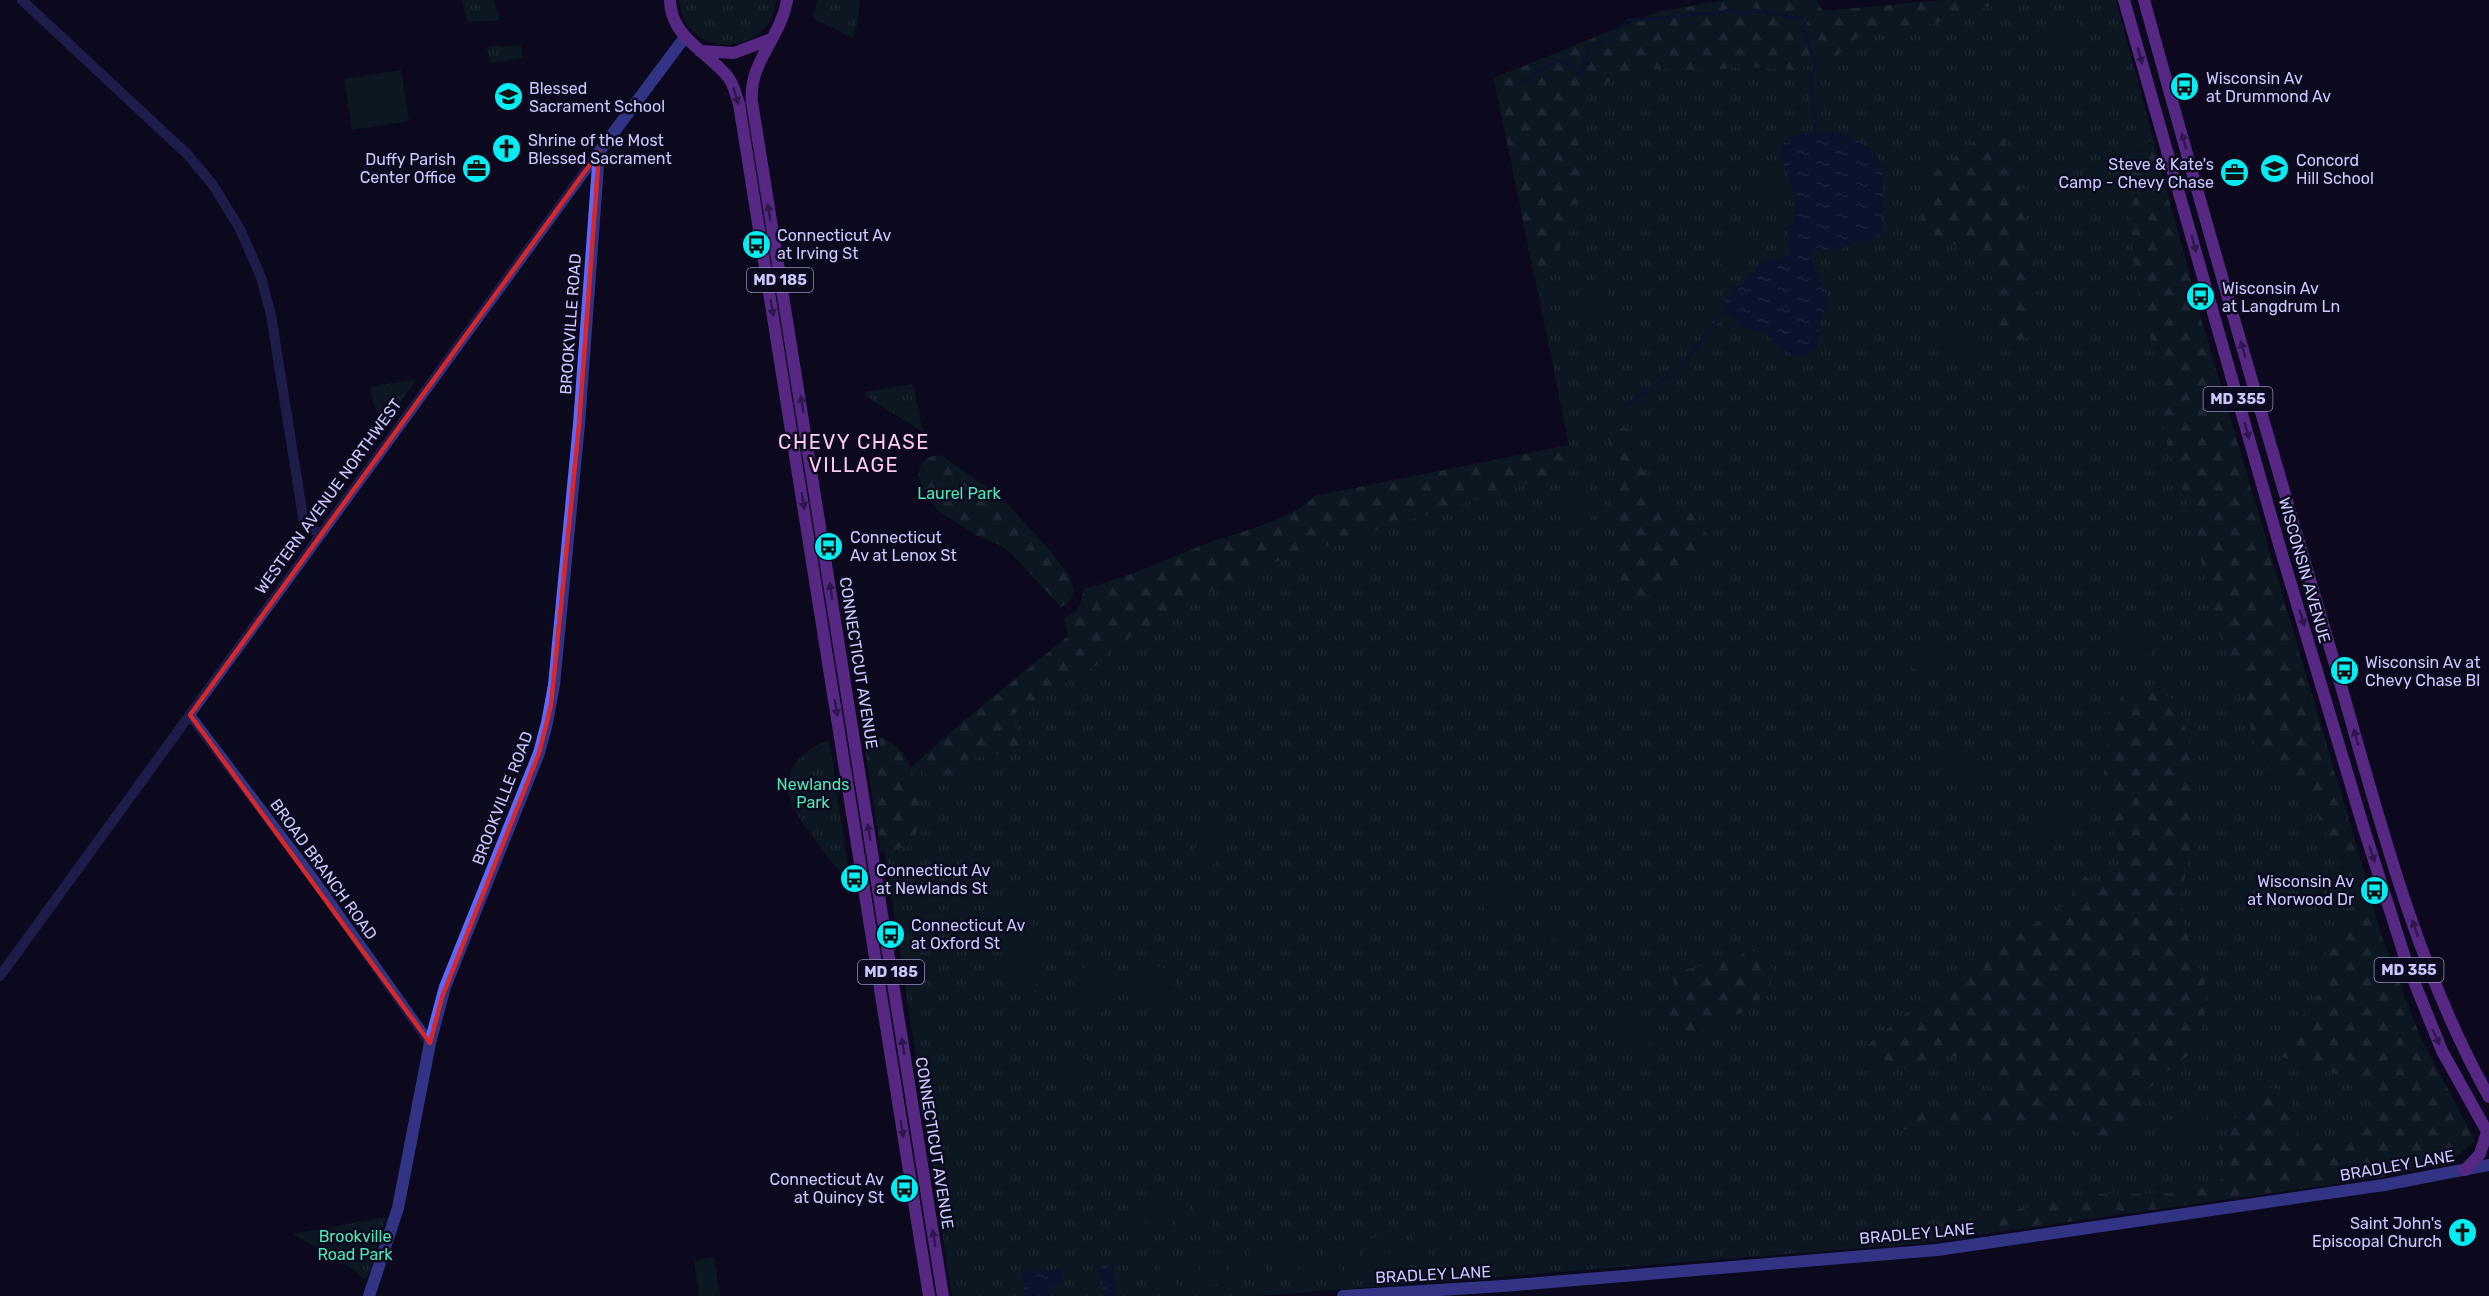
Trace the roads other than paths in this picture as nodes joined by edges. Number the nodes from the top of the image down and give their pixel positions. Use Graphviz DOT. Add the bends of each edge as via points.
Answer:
graph roads {
  1 [pos="22,0"];
  2 [pos="670,0"];
  3 [pos="787,0"];
  4 [pos="2124,0"];
  5 [pos="2144,0"];
  6 [pos="685,37"];
  7 [pos="772,39"];
  8 [pos="700,51"];
  9 [pos="599,152"];
  10 [pos="321,534"];
  11 [pos="190,715"];
  12 [pos="0,976"];
  13 [pos="430,1043"];
  14 [pos="2489,1097"];
  15 [pos="2488,1133"];
  16 [pos="2489,1165"];
  17 [pos="2465,1170"];
  18 [pos="369,1296"];
  19 [pos="929,1296"];
  20 [pos="943,1296"];
  21 [pos="1343,1296"];
  1 -- 10 [label="street" via="186,154 213,185 240,229 261,277 271,315 304,524"];
  2 -- 6 [label="main road" via="674,20"];
  3 -- 7 [label="main road, CONNECTICUT AVENUE" via="783,19"];
  4 -- 15 [label="main road, WISCONSIN AVENUE / MD 355, one-way" via="2279,544 2404,955 2442,1050"];
  14 -- 5 [label="main road, WISCONSIN AVENUE / MD 355, one-way" via="2439,996 2409,911 2297,540"];
  6 -- 8 [label="main road, CONNECTICUT AVENUE"];
  6 -- 9 [label="main road, WESTERN AVENUE NORTHWEST"];
  7 -- 8 [label="main road" via="734,53"];
  20 -- 7 [label="main road, CONNECTICUT AVENUE / MD 185, one-way" via="753,110 753,76"];
  8 -- 19 [label="main road, CONNECTICUT AVENUE / MD 185, one-way" via="728,78 739,104"];
  9 -- 10 [label="street, WESTERN AVENUE NORTHWEST"];
  9 -- 13 [label="main road, BROOKVILLE ROAD" via="579,424 548,723 445,987"];
  10 -- 11 [label="street, WESTERN AVENUE NORTHWEST"];
  11 -- 12 [label="street, WESTERN AVENUE NORTHWEST"];
  11 -- 13 [label="street, BROAD BRANCH ROAD" via="303,864"];
  13 -- 18 [label="main road, BROOKVILLE ROAD" via="400,1201"];
  15 -- 17 [label="main road" via="2480,1154"];
  16 -- 17 [label="main road, BRADLEY LANE"];
  17 -- 21 [label="main road, BRADLEY LANE" via="1947,1249"];
}
